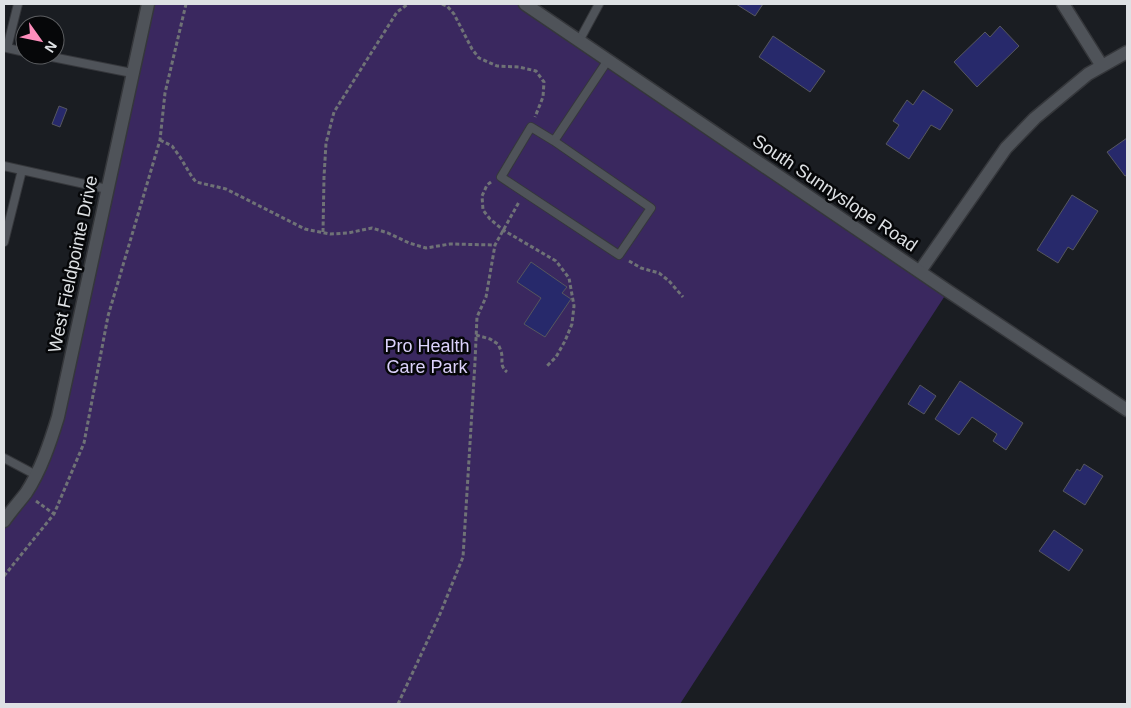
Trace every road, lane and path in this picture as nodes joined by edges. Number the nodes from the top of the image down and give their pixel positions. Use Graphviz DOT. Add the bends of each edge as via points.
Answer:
graph roads {
  1 [pos="18,4"];
  2 [pos="148,4"];
  3 [pos="186,4"];
  4 [pos="408,4"];
  5 [pos="442,4"];
  6 [pos="525,4"];
  7 [pos="599,4"];
  8 [pos="1063,4"];
  9 [pos="580,41"];
  10 [pos="6,48"];
  11 [pos="1127,52"];
  12 [pos="65,60"];
  13 [pos="608,60"];
  14 [pos="1102,66"];
  15 [pos="132,73"];
  16 [pos="531,127"];
  17 [pos="160,140"];
  18 [pos="554,142"];
  19 [pos="4,166"];
  20 [pos="22,170"];
  21 [pos="501,177"];
  22 [pos="107,189"];
  23 [pos="524,192"];
  24 [pos="503,230"];
  25 [pos="323,232"];
  26 [pos="4,242"];
  27 [pos="495,245"];
  28 [pos="620,255"];
  29 [pos="920,272"];
  30 [pos="683,296"];
  31 [pos="476,335"];
  32 [pos="547,366"];
  33 [pos="507,372"];
  34 [pos="1127,410"];
  35 [pos="4,458"];
  36 [pos="36,475"];
  37 [pos="26,492"];
  38 [pos="54,514"];
  39 [pos="4,521"];
  40 [pos="4,576"];
  41 [pos="398,704"];
  1 -- 10 [label="lane"];
  2 -- 15 [label="street, West Fieldpointe Drive"];
  3 -- 17 [label="path" via="165,93"];
  4 -- 25 [label="path" via="397,12 334,112 326,143"];
  5 -- 16 [label="path" via="454,14 479,58 497,66 536,71 544,82 543,98"];
  6 -- 9 [label="street, South Sunnyslope Road"];
  7 -- 9 [label="lane"];
  8 -- 14 [label="street"];
  9 -- 13 [label="street, South Sunnyslope Road"];
  11 -- 14 [label="street"];
  12 -- 15 [label="lane"];
  13 -- 18 [label="lane"];
  13 -- 29 [label="street, South Sunnyslope Road"];
  14 -- 29 [label="street" via="1035,118 1006,148"];
  15 -- 22 [label="street, West Fieldpointe Drive"];
  16 -- 18 [label="lane"];
  16 -- 21 [label="lane"];
  17 -- 25 [label="path" via="172,146 196,182 226,189 305,229"];
  17 -- 38 [label="path" via="108,316 84,443"];
  18 -- 28 [label="lane" via="651,208"];
  19 -- 20 [label="lane"];
  20 -- 22 [label="lane"];
  20 -- 26 [label="lane"];
  21 -- 23 [label="lane"];
  21 -- 24 [label="path" via="487,185 482,196 483,210"];
  22 -- 36 [label="street, West Fieldpointe Drive" via="58,417"];
  23 -- 24 [label="path"];
  23 -- 28 [label="lane"];
  24 -- 27 [label="path"];
  24 -- 32 [label="path" via="556,261 569,278 574,306 572,324 565,342"];
  25 -- 27 [label="path" via="348,233 372,228 426,248 450,244"];
  27 -- 31 [label="path" via="486,297 476,317"];
  28 -- 30 [label="path" via="659,274"];
  29 -- 34 [label="street, South Sunnyslope Road"];
  31 -- 33 [label="path" via="498,344 501,363"];
  31 -- 41 [label="path" via="463,557"];
  35 -- 36 [label="lane"];
  36 -- 37 [label="street, West Fieldpointe Drive"];
  37 -- 38 [label="path"];
  37 -- 39 [label="street, West Fieldpointe Drive"];
  38 -- 40 [label="path"];
}
